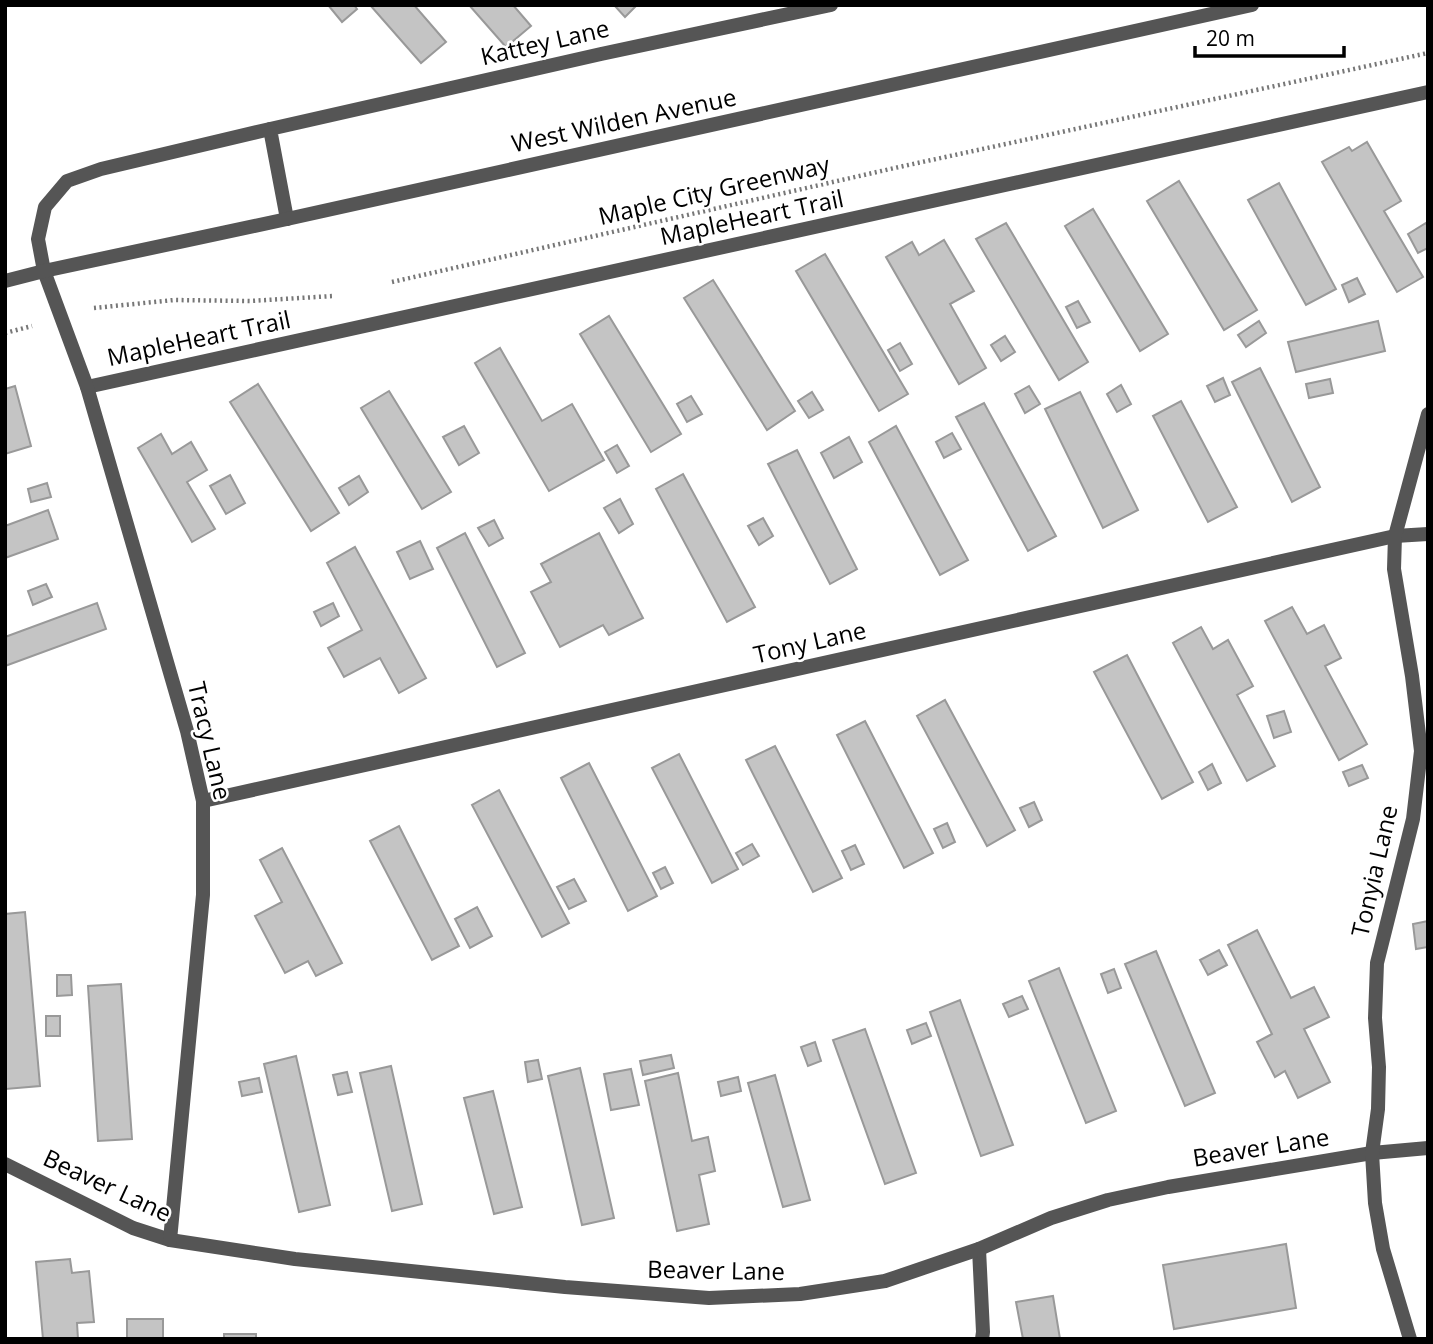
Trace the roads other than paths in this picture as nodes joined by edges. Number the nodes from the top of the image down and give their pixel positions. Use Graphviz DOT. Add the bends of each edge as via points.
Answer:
graph roads {
  1 [pos="831,5"];
  2 [pos="1252,5"];
  3 [pos="1428,92"];
  4 [pos="270,129"];
  5 [pos="287,219"];
  6 [pos="44,271"];
  7 [pos="5,281"];
  8 [pos="87,387"];
  9 [pos="1428,414"];
  10 [pos="1428,534"];
  11 [pos="1395,536"];
  12 [pos="203,801"];
  13 [pos="1428,1148"];
  14 [pos="1372,1153"];
  15 [pos="5,1164"];
  16 [pos="170,1240"];
  17 [pos="979,1249"];
  18 [pos="982,1339"];
  19 [pos="1409,1339"];
  1 -- 4 [label="street, Kattey Lane"];
  2 -- 5 [label="street, West Wilden Avenue"];
  3 -- 8 [label="street, MapleHeart Trail"];
  4 -- 5 [label="street"];
  4 -- 6 [label="street, Kattey Lane" via="67,181 45,207 38,239"];
  5 -- 6 [label="street, West Wilden Avenue"];
  6 -- 7 [label="street, West Wilden Avenue"];
  6 -- 8 [label="street, Tracy Lane"];
  8 -- 12 [label="street, Tracy Lane"];
  9 -- 11 [label="street, Tonyia Lane"];
  10 -- 11 [label="street, Tony Lane"];
  11 -- 12 [label="street, Tony Lane"];
  11 -- 14 [label="street, Tonyia Lane" via="1394,569 1421,751 1413,819 1377,963 1378,1109"];
  12 -- 16 [label="street, Tracy Lane" via="203,895"];
  13 -- 14 [label="street, Beaver Lane"];
  14 -- 17 [label="street, Beaver Lane" via="1108,1200"];
  14 -- 19 [label="street, Tonyia Lane" via="1382,1249"];
  15 -- 16 [label="street, Beaver Lane" via="133,1228"];
  16 -- 17 [label="street, Beaver Lane" via="295,1259 709,1298 800,1294 885,1281"];
  17 -- 18 [label="street"];
}
